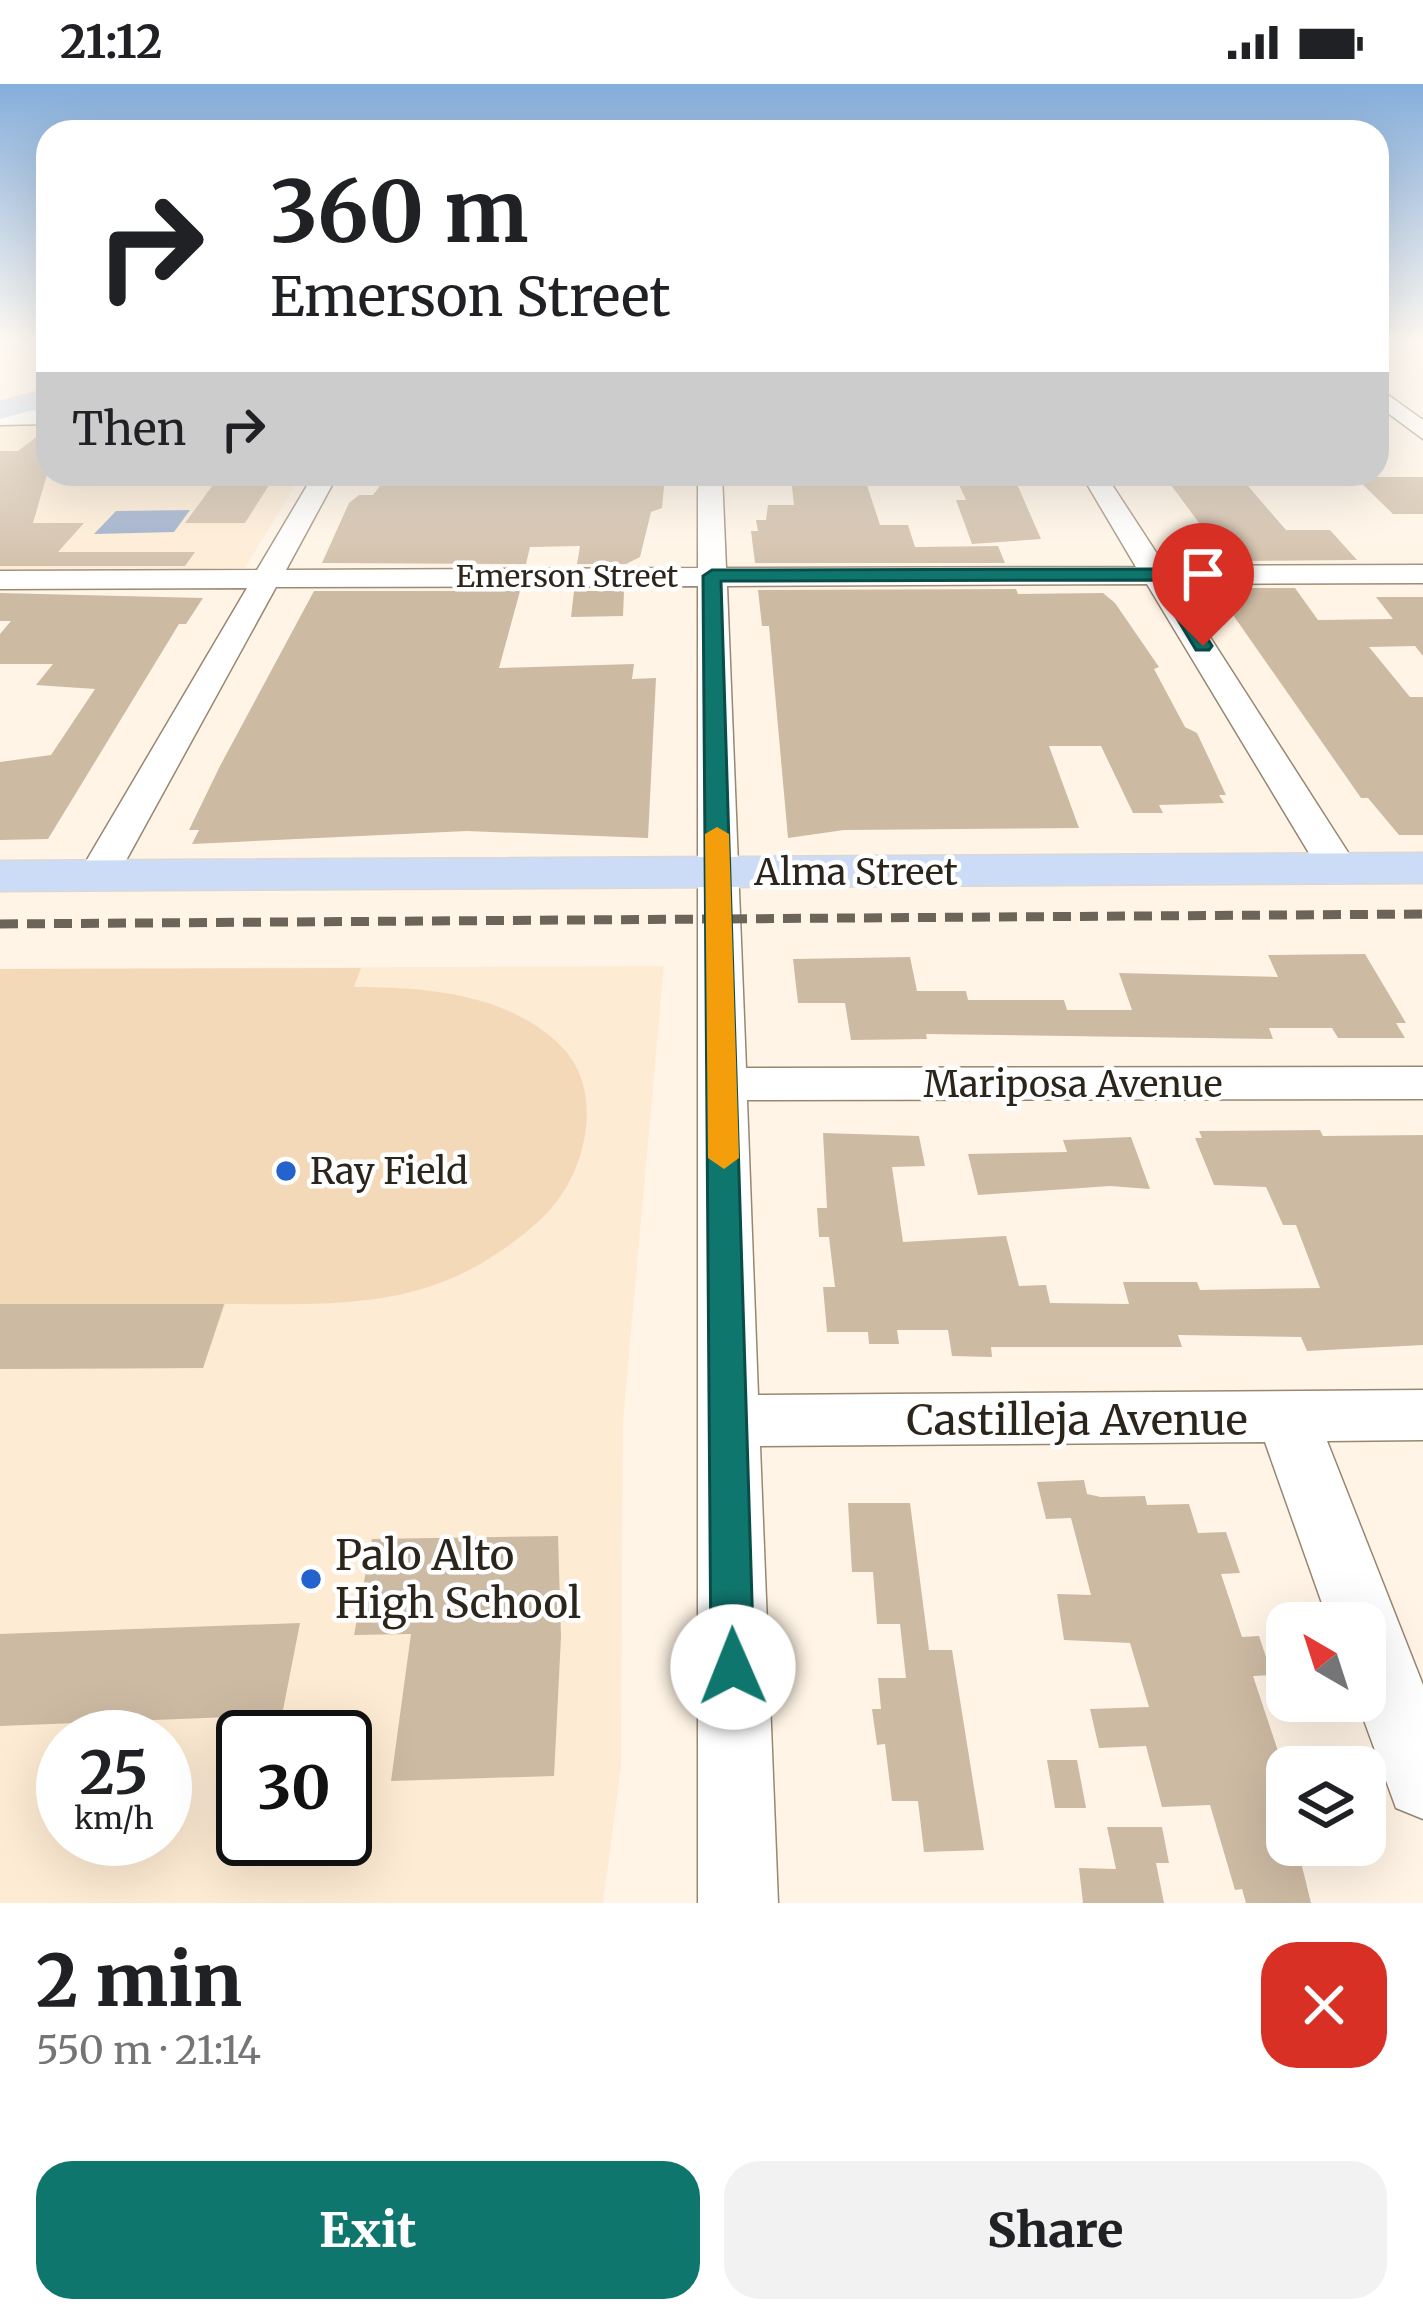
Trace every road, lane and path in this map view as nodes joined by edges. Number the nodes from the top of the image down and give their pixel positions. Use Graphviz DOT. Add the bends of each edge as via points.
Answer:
graph roads {
  1 [pos="319,486"];
  2 [pos="710,486"];
  3 [pos="1101,486"];
  4 [pos="1159,574"];
  5 [pos="1423,574"];
  6 [pos="712,576"];
  7 [pos="266,578"];
  8 [pos="0,580"];
  9 [pos="1338,868"];
  10 [pos="1423,868"];
  11 [pos="718,873"];
  12 [pos="98,875"];
  13 [pos="0,876"];
  14 [pos="1423,1082"];
  15 [pos="722,1084"];
  16 [pos="1423,1415"];
  17 [pos="1288,1419"];
  18 [pos="730,1421"];
  19 [pos="1356,1602"];
  20 [pos="1386,1666"];
  21 [pos="1409,1709"];
  22 [pos="1423,1781"];
  23 [pos="738,1903"];
  1 -- 7 [label="street"];
  2 -- 6 [label="street"];
  3 -- 4 [label="street"];
  4 -- 5 [label="street, Emerson Street"];
  4 -- 6 [label="street, Emerson Street"];
  4 -- 9 [label="street"];
  6 -- 7 [label="street, Emerson Street"];
  6 -- 11 [label="street"];
  7 -- 8 [label="street, Emerson Street"];
  7 -- 12 [label="street"];
  9 -- 10 [label="main road, Alma Street"];
  9 -- 11 [label="main road, Alma Street"];
  11 -- 12 [label="main road, Alma Street"];
  11 -- 15 [label="street"];
  12 -- 13 [label="main road, Alma Street"];
  14 -- 15 [label="street, Mariposa Avenue"];
  15 -- 18 [label="street"];
  16 -- 17 [label="street, Castilleja Avenue"];
  17 -- 18 [label="street, Castilleja Avenue"];
  17 -- 19 [label="street"];
  18 -- 23 [label="street"];
  20 -- 21 [label="street"];
  21 -- 22 [label="street"];
}
